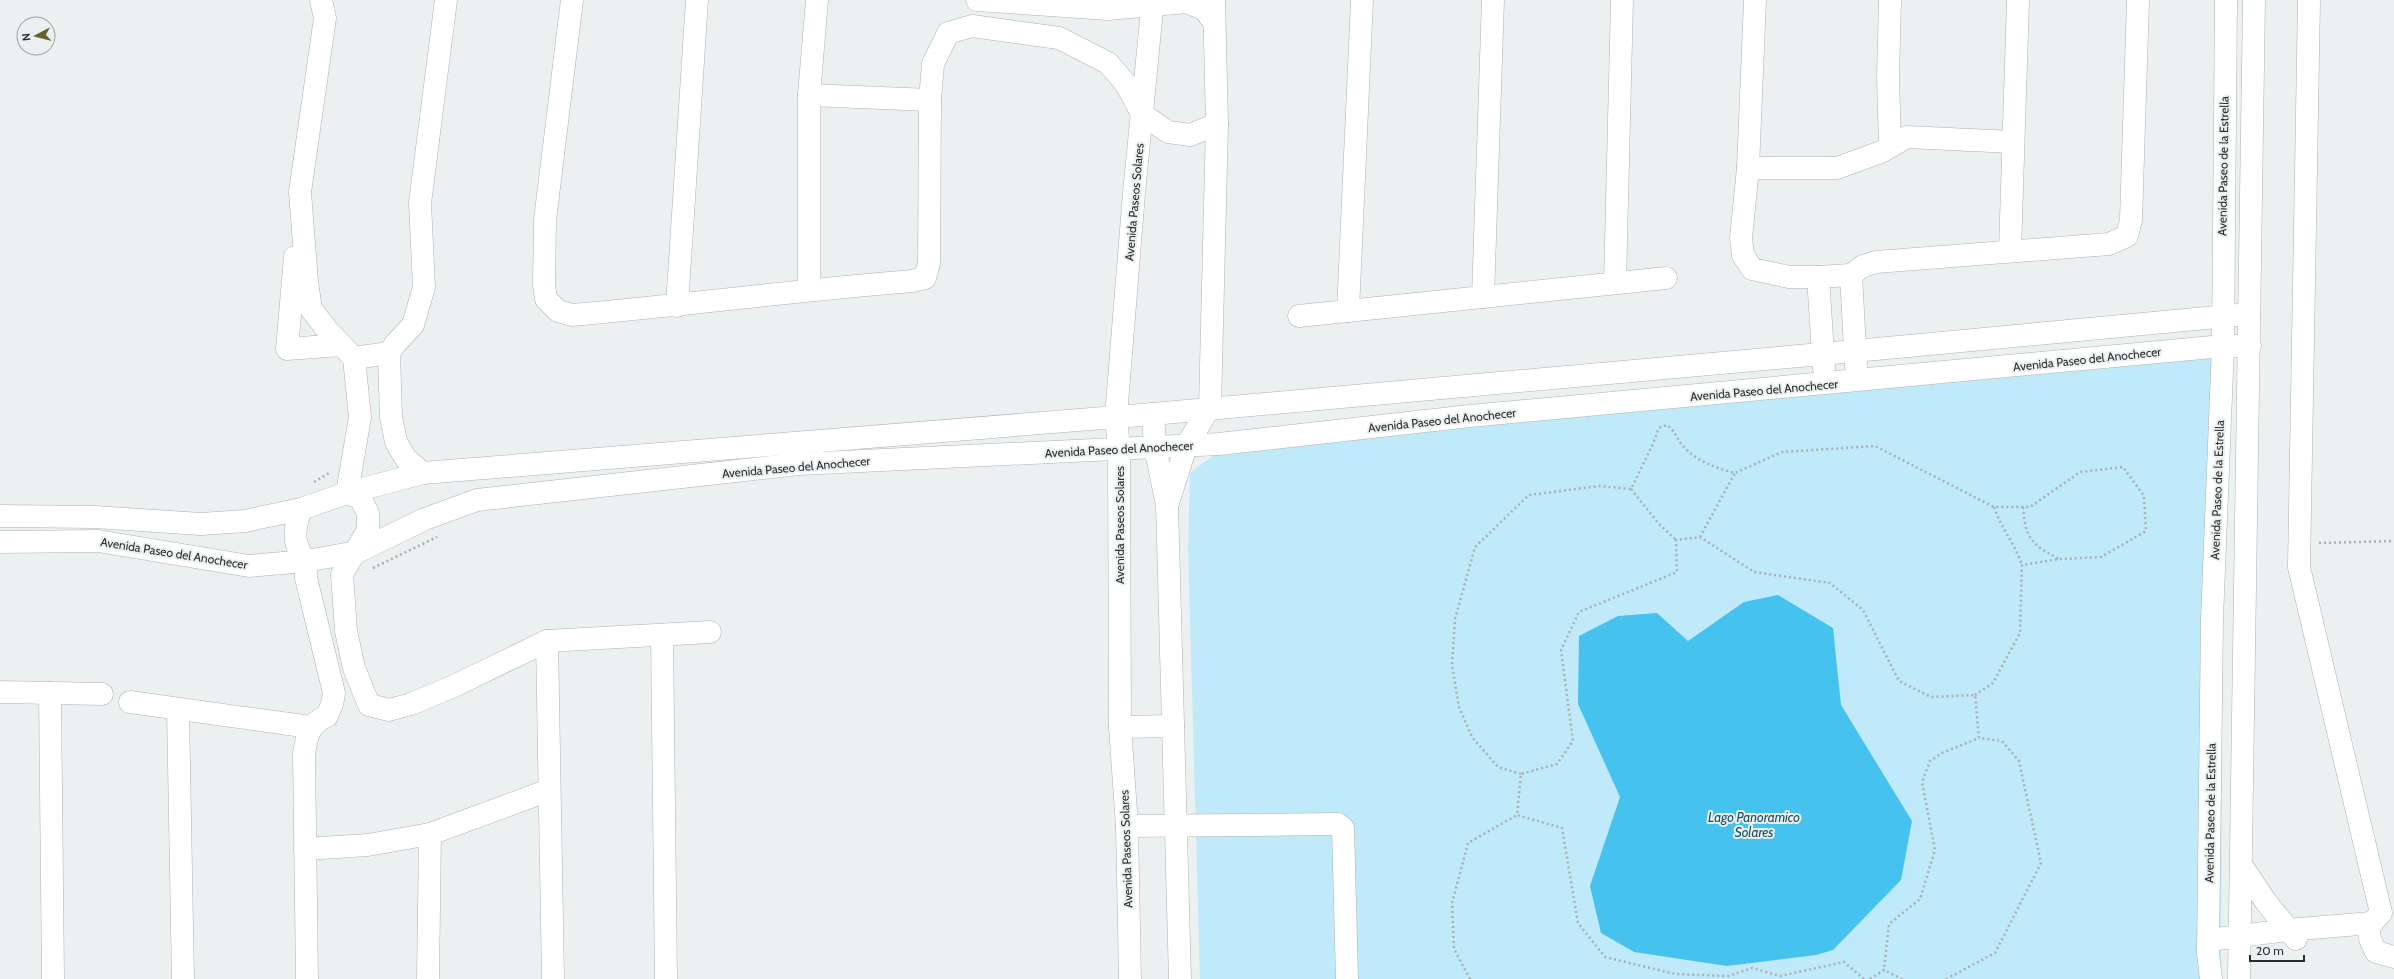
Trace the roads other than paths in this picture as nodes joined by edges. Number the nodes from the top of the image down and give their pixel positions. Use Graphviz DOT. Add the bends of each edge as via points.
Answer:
graph roads {
  1 [pos="321,0"];
  2 [pos="446,0"];
  3 [pos="572,0"];
  4 [pos="697,0"];
  5 [pos="816,0"];
  6 [pos="976,0"];
  7 [pos="1098,0"];
  8 [pos="1362,0"];
  9 [pos="1493,0"];
  10 [pos="1622,0"];
  11 [pos="1755,0"];
  12 [pos="1890,0"];
  13 [pos="2018,0"];
  14 [pos="2138,0"];
  15 [pos="2226,0"];
  16 [pos="2254,0"];
  17 [pos="2309,0"];
  18 [pos="1153,3"];
  19 [pos="1077,6"];
  20 [pos="1213,10"];
  21 [pos="810,95"];
  22 [pos="930,100"];
  23 [pos="1142,114"];
  24 [pos="1217,124"];
  25 [pos="2014,142"];
  26 [pos="1890,146"];
  27 [pos="1748,168"];
  28 [pos="300,192"];
  29 [pos="2010,251"];
  30 [pos="1851,275"];
  31 [pos="1818,277"];
  32 [pos="1666,278"];
  33 [pos="1615,283"];
  34 [pos="809,289"];
  35 [pos="1483,297"];
  36 [pos="677,306"];
  37 [pos="1348,311"];
  38 [pos="2249,314"];
  39 [pos="2222,315"];
  40 [pos="1299,316"];
  41 [pos="2223,346"];
  42 [pos="2250,346"];
  43 [pos="347,352"];
  44 [pos="1855,352"];
  45 [pos="389,354"];
  46 [pos="1822,354"];
  47 [pos="1856,381"];
  48 [pos="1826,384"];
  49 [pos="1210,407"];
  50 [pos="1153,414"];
  51 [pos="1116,416"];
  52 [pos="1186,446"];
  53 [pos="1155,447"];
  54 [pos="1119,449"];
  55 [pos="423,473"];
  56 [pos="347,493"];
  57 [pos="1167,505"];
  58 [pos="301,509"];
  59 [pos="0,516"];
  60 [pos="0,542"];
  61 [pos="357,552"];
  62 [pos="306,561"];
  63 [pos="346,631"];
  64 [pos="710,632"];
  65 [pos="662,635"];
  66 [pos="320,640"];
  67 [pos="546,641"];
  68 [pos="0,692"];
  69 [pos="50,693"];
  70 [pos="102,694"];
  71 [pos="130,702"];
  72 [pos="178,710"];
  73 [pos="1173,726"];
  74 [pos="310,727"];
  75 [pos="1120,727"];
  76 [pos="549,790"];
  77 [pos="1127,826"];
  78 [pos="1176,826"];
  79 [pos="430,834"];
  80 [pos="305,849"];
  81 [pos="2242,866"];
  82 [pos="2378,921"];
  83 [pos="2294,937"];
  84 [pos="2241,943"];
  85 [pos="2208,947"];
  86 [pos="2394,957"];
  87 [pos="53,979"];
  88 [pos="183,979"];
  89 [pos="307,979"];
  90 [pos="428,979"];
  91 [pos="553,979"];
  92 [pos="666,979"];
  93 [pos="1130,979"];
  94 [pos="1180,979"];
  95 [pos="1347,979"];
  96 [pos="2211,979"];
  97 [pos="2239,979"];
  1 -- 28 [label="street" via="325,18"];
  2 -- 45 [label="street" via="420,203 424,287 413,325"];
  3 -- 36 [label="street" via="545,220 546,298 558,311 572,315"];
  4 -- 36 [label="street"];
  5 -- 21 [label="street"];
  6 -- 19 [label="street"];
  7 -- 19 [label="street"];
  8 -- 37 [label="street"];
  9 -- 35 [label="street"];
  10 -- 33 [label="street"];
  11 -- 27 [label="street"];
  12 -- 26 [label="street"];
  13 -- 25 [label="street"];
  14 -- 29 [label="street" via="2131,220 2128,236 2109,244"];
  15 -- 39 [label="street, Avenida Paseo de la Estrella"];
  16 -- 38 [label="street"];
  17 -- 82 [label="street" via="2299,567"];
  18 -- 19 [label="street" via="1108,9"];
  18 -- 20 [label="street" via="1186,2"];
  18 -- 23 [label="street, Avenida Paseos Solares"];
  20 -- 24 [label="street"];
  21 -- 22 [label="street"];
  21 -- 34 [label="street"];
  22 -- 23 [label="street" via="933,64 948,33 972,26 1059,38 1108,63 1126,84"];
  22 -- 34 [label="street" via="930,263 925,278"];
  23 -- 24 [label="street" via="1168,132 1190,135"];
  23 -- 51 [label="street, Avenida Paseos Solares"];
  24 -- 49 [label="street"];
  25 -- 26 [label="street" via="1907,137"];
  25 -- 29 [label="street"];
  26 -- 27 [label="street" via="1836,168"];
  27 -- 31 [label="street" via="1741,238 1743,255 1752,269 1789,277"];
  28 -- 43 [label="street" via="311,309"];
  28 -- 43 [label="street" via="286,349"];
  29 -- 30 [label="street" via="1876,262 1862,266"];
  30 -- 31 [label="street"];
  30 -- 44 [label="street"];
  31 -- 46 [label="street"];
  32 -- 33 [label="street"];
  33 -- 35 [label="street"];
  34 -- 36 [label="street"];
  35 -- 37 [label="street"];
  37 -- 40 [label="street"];
  38 -- 39 [label="street, Avenida Paseo del Anochecer"];
  38 -- 42 [label="street"];
  39 -- 41 [label="street, Avenida Paseo de la Estrella"];
  39 -- 44 [label="street, Avenida Paseo del Anochecer"];
  41 -- 42 [label="street, Avenida Paseo del Anochecer"];
  41 -- 47 [label="street, Avenida Paseo del Anochecer"];
  41 -- 85 [label="street, Avenida Paseo de la Estrella" via="2212,619"];
  42 -- 81 [label="street"];
  43 -- 45 [label="street"];
  43 -- 56 [label="street" via="360,417"];
  44 -- 46 [label="street, Avenida Paseo del Anochecer"];
  44 -- 47 [label="street"];
  45 -- 55 [label="street" via="391,417 396,442 406,459"];
  46 -- 48 [label="street"];
  46 -- 49 [label="street, Avenida Paseo del Anochecer"];
  47 -- 48 [label="street, Avenida Paseo del Anochecer"];
  48 -- 52 [label="street, Avenida Paseo del Anochecer" via="1470,416"];
  49 -- 50 [label="street, Avenida Paseo del Anochecer"];
  49 -- 52 [label="street"];
  50 -- 51 [label="street, Avenida Paseo del Anochecer"];
  50 -- 53 [label="street"];
  51 -- 54 [label="street, Avenida Paseos Solares"];
  51 -- 55 [label="street, Avenida Paseo del Anochecer"];
  52 -- 53 [label="street, Avenida Paseo del Anochecer"];
  52 -- 57 [label="street"];
  53 -- 54 [label="street, Avenida Paseo del Anochecer"];
  53 -- 57 [label="street"];
  54 -- 61 [label="street, Avenida Paseo del Anochecer" via="799,464 477,500 425,519"];
  54 -- 75 [label="street, Avenida Paseos Solares"];
  55 -- 56 [label="street, Avenida Paseo del Anochecer"];
  56 -- 58 [label="street, Avenida Paseo del Anochecer"];
  56 -- 61 [label="street" via="360,498 368,513 368,530"];
  57 -- 73 [label="street"];
  58 -- 59 [label="street, Avenida Paseo del Anochecer" via="245,521 201,524 95,517"];
  58 -- 62 [label="street" via="296,525 297,544"];
  60 -- 62 [label="street, Avenida Paseo del Anochecer" via="98,541 249,566"];
  61 -- 62 [label="street, Avenida Paseo del Anochecer"];
  61 -- 63 [label="street" via="342,574"];
  62 -- 66 [label="street" via="306,578"];
  63 -- 66 [label="street"];
  63 -- 67 [label="street" via="354,668 369,705 389,710 454,686"];
  64 -- 65 [label="street"];
  65 -- 67 [label="street"];
  65 -- 92 [label="street"];
  66 -- 74 [label="street" via="334,693 326,716"];
  67 -- 76 [label="street"];
  68 -- 69 [label="street"];
  69 -- 70 [label="street"];
  69 -- 87 [label="street"];
  71 -- 72 [label="street"];
  72 -- 74 [label="street"];
  72 -- 88 [label="street"];
  73 -- 75 [label="street"];
  73 -- 78 [label="street"];
  74 -- 80 [label="street" via="304,754"];
  75 -- 77 [label="street, Avenida Paseos Solares"];
  76 -- 79 [label="street"];
  76 -- 91 [label="street"];
  77 -- 78 [label="street"];
  77 -- 93 [label="street, Avenida Paseos Solares"];
  78 -- 94 [label="street"];
  78 -- 95 [label="street" via="1338,824 1343,828"];
  79 -- 80 [label="street" via="368,845"];
  79 -- 90 [label="street"];
  80 -- 89 [label="street"];
  81 -- 83 [label="street"];
  81 -- 84 [label="street"];
  82 -- 83 [label="street"];
  82 -- 86 [label="street" via="2376,952"];
  83 -- 84 [label="street"];
  84 -- 85 [label="street"];
  84 -- 97 [label="street"];
  85 -- 96 [label="street, Avenida Paseo de la Estrella"];
}
